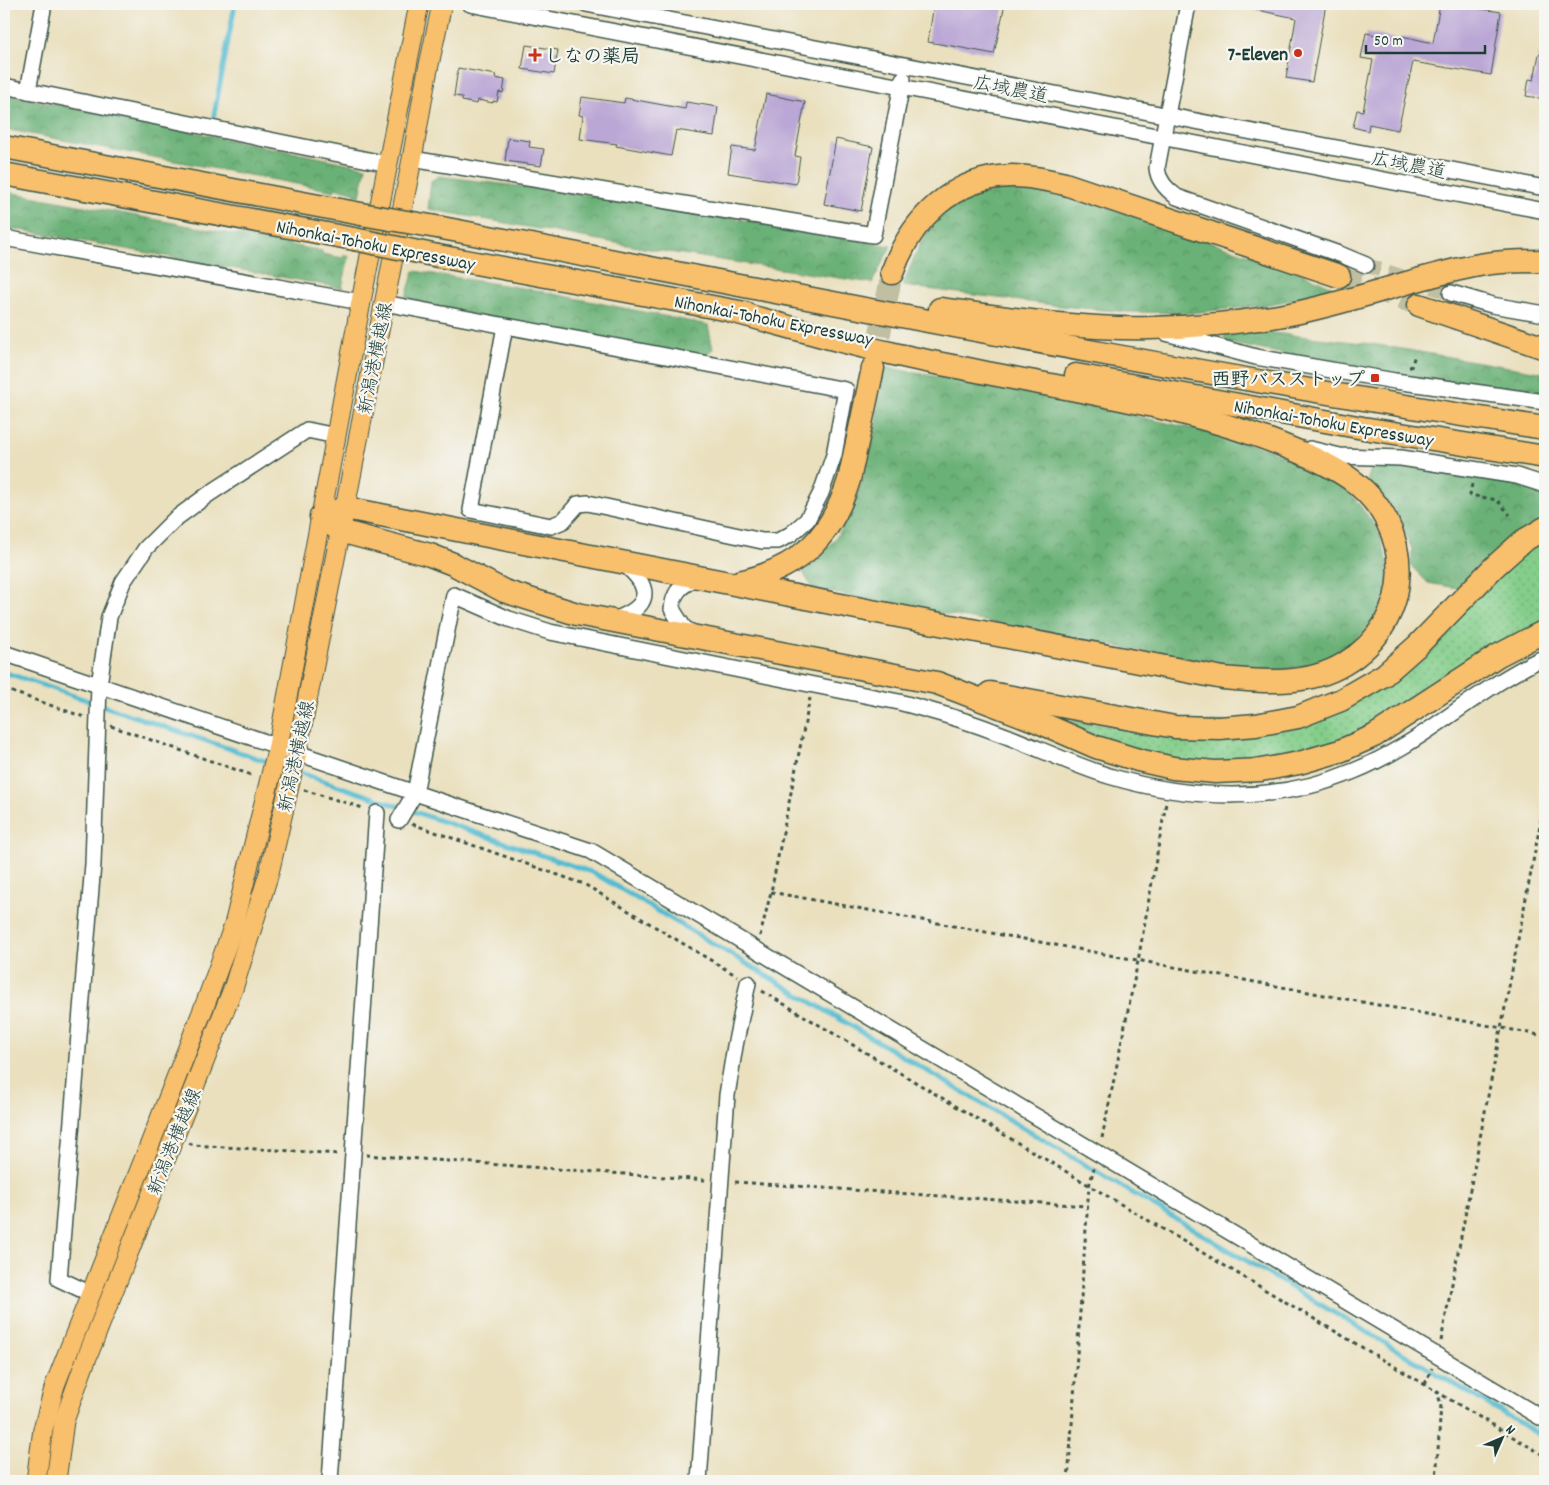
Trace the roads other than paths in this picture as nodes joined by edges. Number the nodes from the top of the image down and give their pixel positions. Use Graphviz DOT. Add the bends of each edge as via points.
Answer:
graph roads {
  1 [pos="44,4"];
  2 [pos="419,4"];
  3 [pos="442,4"];
  4 [pos="470,4"];
  5 [pos="586,4"];
  6 [pos="1188,4"];
  7 [pos="906,65"];
  8 [pos="4,86"];
  9 [pos="901,88"];
  10 [pos="28,91"];
  11 [pos="1167,115"];
  12 [pos="1162,138"];
  13 [pos="4,147"];
  14 [pos="412,158"];
  15 [pos="388,164"];
  16 [pos="4,174"];
  17 [pos="1545,188"];
  18 [pos="1545,211"];
  19 [pos="4,238"];
  20 [pos="1545,261"];
  21 [pos="1366,265"];
  22 [pos="892,273"];
  23 [pos="1339,276"];
  24 [pos="731,283"];
  25 [pos="1451,293"];
  26 [pos="361,302"];
  27 [pos="384,303"];
  28 [pos="1419,305"];
  29 [pos="731,311"];
  30 [pos="1545,314"];
  31 [pos="505,326"];
  32 [pos="1150,328"];
  33 [pos="1545,348"];
  34 [pos="873,368"];
  35 [pos="1545,402"];
  36 [pos="1545,428"];
  37 [pos="336,436"];
  38 [pos="1261,437"];
  39 [pos="1545,457"];
  40 [pos="1545,485"];
  41 [pos="346,508"];
  42 [pos="321,516"];
  43 [pos="1545,528"];
  44 [pos="340,532"];
  45 [pos="624,564"];
  46 [pos="696,577"];
  47 [pos="734,584"];
  48 [pos="611,621"];
  49 [pos="1545,631"];
  50 [pos="705,639"];
  51 [pos="4,653"];
  52 [pos="1545,657"];
  53 [pos="937,683"];
  54 [pos="99,685"];
  55 [pos="278,746"];
  56 [pos="297,752"];
  57 [pos="415,793"];
  58 [pos="377,813"];
  59 [pos="399,820"];
  60 [pos="748,983"];
  61 [pos="90,1294"];
  62 [pos="1545,1420"];
  63 [pos="36,1481"];
  64 [pos="56,1481"];
  65 [pos="330,1481"];
  66 [pos="699,1481"];
  1 -- 10 [label="street"];
  2 -- 15 [label="main road, 新潟港横越線"];
  3 -- 14 [label="main road, 新潟港横越線"];
  4 -- 9 [label="street, 広域農道"];
  5 -- 7 [label="street, 広域農道"];
  6 -- 11 [label="street"];
  7 -- 9 [label="street"];
  7 -- 11 [label="street, 広域農道"];
  8 -- 10 [label="street"];
  9 -- 12 [label="street, 広域農道"];
  9 -- 14 [label="street" via="873,235"];
  10 -- 15 [label="street"];
  11 -- 12 [label="street"];
  11 -- 17 [label="street, 広域農道"];
  12 -- 18 [label="street, 広域農道"];
  12 -- 21 [label="street" via="1158,174 1177,197"];
  13 -- 24 [label="highway, Nihonkai-Tohoku Expressway, bridge"];
  14 -- 27 [label="main road, 新潟港横越線"];
  15 -- 26 [label="main road, 新潟港横越線"];
  16 -- 29 [label="highway, Nihonkai-Tohoku Expressway, bridge"];
  19 -- 26 [label="street"];
  20 -- 32 [label="highway" via="1475,266 1291,314 1208,326"];
  22 -- 23 [label="highway" via="907,240 933,206 970,184 1012,176 1065,184"];
  24 -- 32 [label="highway" via="1063,324"];
  24 -- 36 [label="highway, Nihonkai-Tohoku Expressway" via="1368,401"];
  25 -- 30 [label="street" via="1492,305"];
  26 -- 37 [label="main road, 新潟港横越線"];
  27 -- 31 [label="street"];
  27 -- 41 [label="main road, 新潟港横越線"];
  28 -- 33 [label="highway"];
  29 -- 38 [label="highway" via="890,353 1188,413"];
  29 -- 39 [label="highway, Nihonkai-Tohoku Expressway" via="1265,411"];
  31 -- 31 [label="street" via="471,510 551,526 564,521 578,504 588,503 778,542 807,520 821,493 834,455 846,390"];
  32 -- 35 [label="street" via="1256,357"];
  34 -- 47 [label="highway" via="849,480 829,527 802,556 786,566"];
  37 -- 42 [label="main road, 新潟港横越線"];
  37 -- 54 [label="street" via="307,430 209,494 175,519 146,548 123,582 109,617"];
  38 -- 40 [label="street" via="1340,456 1401,458 1517,476"];
  38 -- 47 [label="highway" via="1308,455 1348,477 1371,496 1388,522 1397,545 1397,597 1385,625 1368,648 1343,665 1319,675 1290,681 1259,682 1223,678"];
  41 -- 42 [label="highway"];
  41 -- 44 [label="main road, 新潟港横越線"];
  41 -- 45 [label="highway"];
  42 -- 44 [label="highway"];
  42 -- 55 [label="main road, 新潟港横越線"];
  43 -- 53 [label="highway" via="1523,541 1494,567 1384,675 1341,700 1298,717 1238,727 1175,727"];
  44 -- 48 [label="highway" via="430,555 504,591"];
  44 -- 56 [label="main road, 新潟港横越線"];
  45 -- 46 [label="highway"];
  45 -- 48 [label="street" via="637,575 644,595 635,611"];
  46 -- 47 [label="highway"];
  46 -- 50 [label="street" via="678,589 672,609 684,628"];
  48 -- 50 [label="highway"];
  49 -- 53 [label="highway" via="1497,656 1374,736 1307,761 1261,770 1215,772 1173,768 1138,760"];
  50 -- 53 [label="highway"];
  51 -- 54 [label="street"];
  52 -- 57 [label="street" via="1495,685 1395,752 1354,772 1315,785 1243,795 1194,794 1108,776 992,730 899,702 550,632 509,619 454,595"];
  54 -- 55 [label="street"];
  54 -- 61 [label="street" via="93,864 59,1279"];
  55 -- 56 [label="street"];
  55 -- 61 [label="main road, 新潟港横越線" via="234,925"];
  56 -- 57 [label="street"];
  56 -- 64 [label="main road, 新潟港横越線" via="269,873 233,989 84,1365 64,1422"];
  57 -- 59 [label="street"];
  57 -- 62 [label="street" via="591,851"];
  58 -- 65 [label="street"];
  60 -- 66 [label="street" via="727,1095"];
  61 -- 63 [label="main road, 新潟港横越線" via="55,1385"];
}
